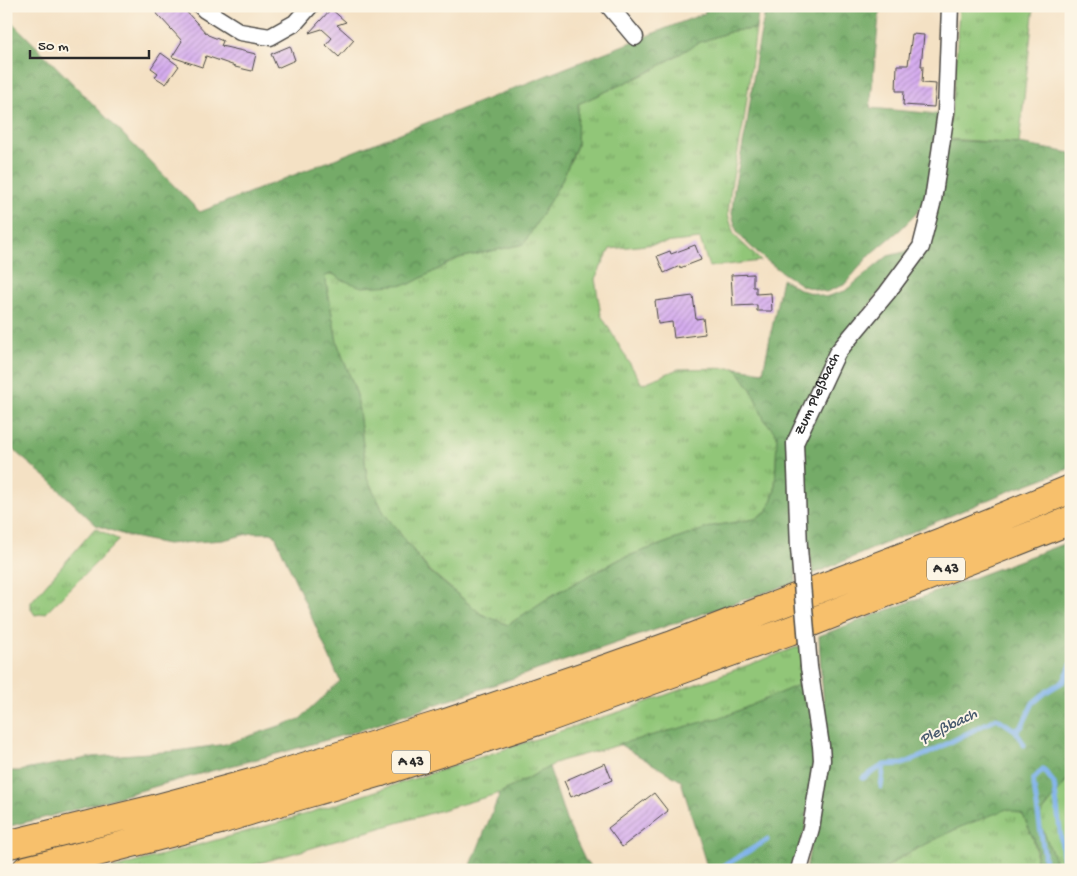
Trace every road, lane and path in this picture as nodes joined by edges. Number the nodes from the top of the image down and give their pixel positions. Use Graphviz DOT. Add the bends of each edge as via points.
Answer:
graph roads {
  1 [pos="202,6"];
  2 [pos="310,6"];
  3 [pos="609,6"];
  4 [pos="950,6"];
  5 [pos="635,37"];
  6 [pos="1071,475"];
  7 [pos="1071,489"];
  8 [pos="1071,520"];
  9 [pos="944,542"];
  10 [pos="6,845"];
  11 [pos="26,870"];
  12 [pos="799,870"];
  1 -- 2 [label="street" via="240,32 270,37 295,23"];
  3 -- 5 [label="street"];
  4 -- 12 [label="street, Zum Pleßbach, bridge" via="946,112 933,200 921,247 837,353 795,444 799,548 809,667 822,760 811,828"];
  6 -- 9 [label="highway"];
  7 -- 9 [label="highway, A 43"];
  8 -- 11 [label="highway, A 43" via="789,631 547,718 220,820"];
  9 -- 10 [label="highway, A 43" via="661,649 446,723 246,784"];
}
